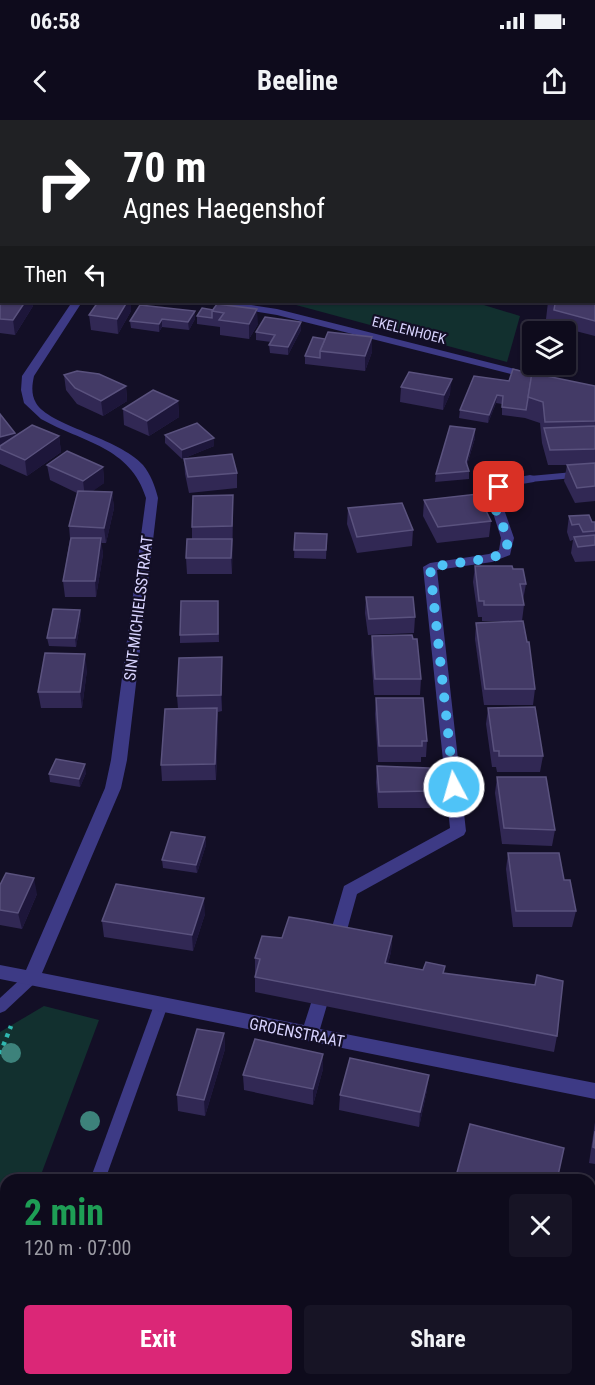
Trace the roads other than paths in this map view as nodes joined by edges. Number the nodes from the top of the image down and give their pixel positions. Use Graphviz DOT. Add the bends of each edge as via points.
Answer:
graph roads {
  1 [pos="75,303"];
  2 [pos="221,303"];
  3 [pos="543,379"];
  4 [pos="595,473"];
  5 [pos="531,479"];
  6 [pos="336,941"];
  7 [pos="0,972"];
  8 [pos="31,978"];
  9 [pos="161,1005"];
  10 [pos="318,1005"];
  11 [pos="0,1007"];
  12 [pos="310,1034"];
  13 [pos="595,1090"];
  14 [pos="99,1174"];
  1 -- 8 [label="street, SINT-MICHIELSSTRAAT" via="28,376 30,404 55,422 121,452 140,469 152,498 113,788"];
  2 -- 3 [label="street, EKELENHOEK" via="277,312"];
  4 -- 5 [label="lane"];
  5 -- 6 [label="street" via="506,483 493,494 508,537 505,552 492,558 430,567 458,831 350,890"];
  7 -- 8 [label="street, GROENSTRAAT"];
  8 -- 9 [label="street, GROENSTRAAT"];
  8 -- 11 [label="lane"];
  9 -- 12 [label="street, GROENSTRAAT"];
  9 -- 14 [label="lane"];
  10 -- 12 [label="street"];
  12 -- 13 [label="street, GROENSTRAAT"];
}
